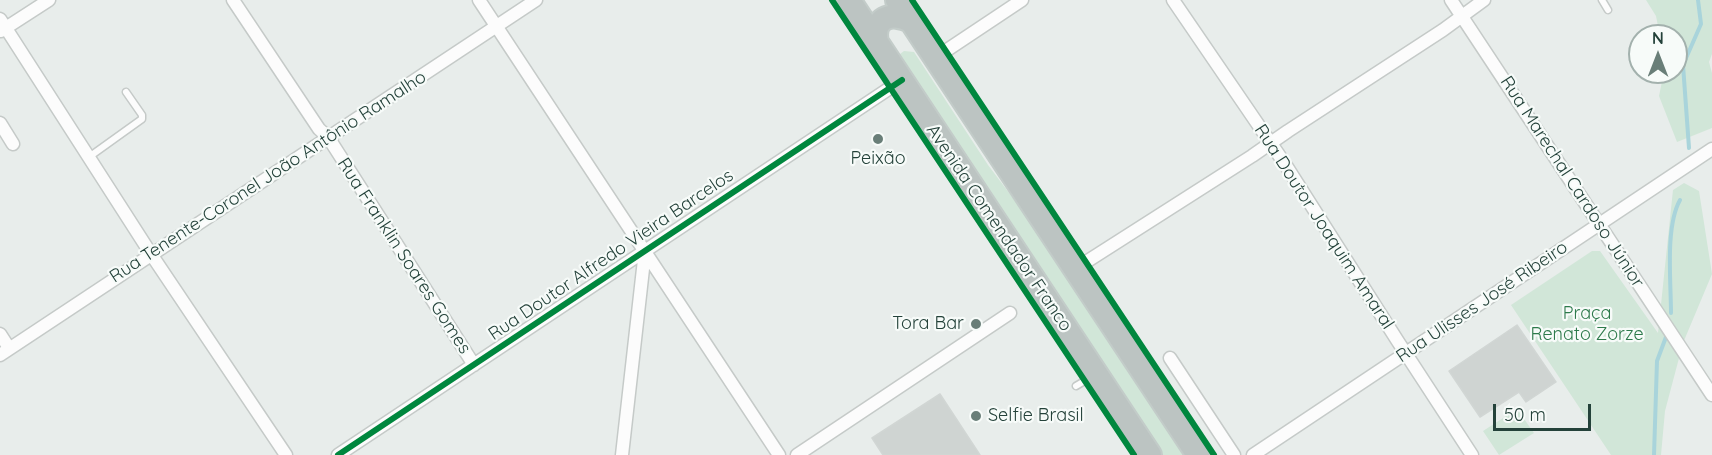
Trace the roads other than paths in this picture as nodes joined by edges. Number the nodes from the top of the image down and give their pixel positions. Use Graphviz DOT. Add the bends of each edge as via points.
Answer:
graph roads {
  1 [pos="49,0"];
  2 [pos="233,0"];
  3 [pos="479,0"];
  4 [pos="536,0"];
  5 [pos="849,0"];
  6 [pos="897,0"];
  7 [pos="1022,0"];
  8 [pos="1173,0"];
  9 [pos="1451,0"];
  10 [pos="1484,0"];
  11 [pos="1602,0"];
  12 [pos="1608,10"];
  13 [pos="1462,17"];
  14 [pos="911,21"];
  15 [pos="2,26"];
  16 [pos="496,26"];
  17 [pos="877,43"];
  18 [pos="935,58"];
  19 [pos="902,80"];
  20 [pos="126,92"];
  21 [pos="0,123"];
  22 [pos="328,137"];
  23 [pos="1270,143"];
  24 [pos="13,144"];
  25 [pos="1712,149"];
  26 [pos="89,157"];
  27 [pos="1599,224"];
  28 [pos="645,251"];
  29 [pos="151,255"];
  30 [pos="1075,269"];
  31 [pos="1010,313"];
  32 [pos="0,334"];
  33 [pos="5,351"];
  34 [pos="1405,353"];
  35 [pos="1170,358"];
  36 [pos="474,365"];
  37 [pos="1096,374"];
  38 [pos="1076,387"];
  39 [pos="1712,395"];
  40 [pos="286,455"];
  41 [pos="338,455"];
  42 [pos="622,455"];
  43 [pos="779,455"];
  44 [pos="797,455"];
  45 [pos="1150,455"];
  46 [pos="1198,455"];
  47 [pos="1234,455"];
  48 [pos="1253,455"];
  49 [pos="1472,455"];
  1 -- 15 [label="street"];
  2 -- 22 [label="street, Rua Franklin Soares Gomes"];
  3 -- 16 [label="street"];
  4 -- 16 [label="street, Rua Tenente-Coronel João Antônio Ramalho"];
  5 -- 17 [label="highway, Avenida Comendador Franco"];
  6 -- 14 [label="highway"];
  7 -- 18 [label="street"];
  8 -- 23 [label="street, Rua Doutor Joaquim Amaral"];
  9 -- 13 [label="street, Rua Marechal Cardoso Júnior"];
  10 -- 13 [label="street"];
  11 -- 12 [label="lane"];
  13 -- 23 [label="street"];
  13 -- 27 [label="street, Rua Marechal Cardoso Júnior"];
  14 -- 17 [label="highway" via="892,16 883,19 877,26"];
  14 -- 18 [label="highway"];
  15 -- 26 [label="street"];
  16 -- 22 [label="street, Rua Tenente-Coronel João Antônio Ramalho"];
  16 -- 28 [label="street"];
  17 -- 19 [label="highway, Avenida Comendador Franco"];
  18 -- 30 [label="highway"];
  19 -- 28 [label="street, Rua Doutor Alfredo Vieira Barcelos"];
  19 -- 37 [label="highway, Avenida Comendador Franco"];
  20 -- 26 [label="lane" via="142,119"];
  21 -- 24 [label="street"];
  22 -- 29 [label="street, Rua Tenente-Coronel João Antônio Ramalho"];
  22 -- 36 [label="street, Rua Franklin Soares Gomes"];
  23 -- 30 [label="street"];
  23 -- 34 [label="street, Rua Doutor Joaquim Amaral"];
  25 -- 27 [label="street, Rua Ulisses José Ribeiro"];
  26 -- 29 [label="street"];
  27 -- 34 [label="street, Rua Ulisses José Ribeiro"];
  27 -- 39 [label="street, Rua Marechal Cardoso Júnior"];
  28 -- 36 [label="street, Rua Doutor Alfredo Vieira Barcelos"];
  28 -- 42 [label="street"];
  28 -- 43 [label="street"];
  29 -- 33 [label="street, Rua Tenente-Coronel João Antônio Ramalho"];
  29 -- 40 [label="street"];
  30 -- 46 [label="highway"];
  31 -- 44 [label="street"];
  32 -- 33 [label="street"];
  34 -- 48 [label="street, Rua Ulisses José Ribeiro"];
  34 -- 49 [label="street, Rua Doutor Joaquim Amaral"];
  35 -- 47 [label="street"];
  36 -- 41 [label="street, Rua Doutor Alfredo Vieira Barcelos"];
  37 -- 38 [label="lane"];
  37 -- 45 [label="highway, Avenida Comendador Franco"];
}
